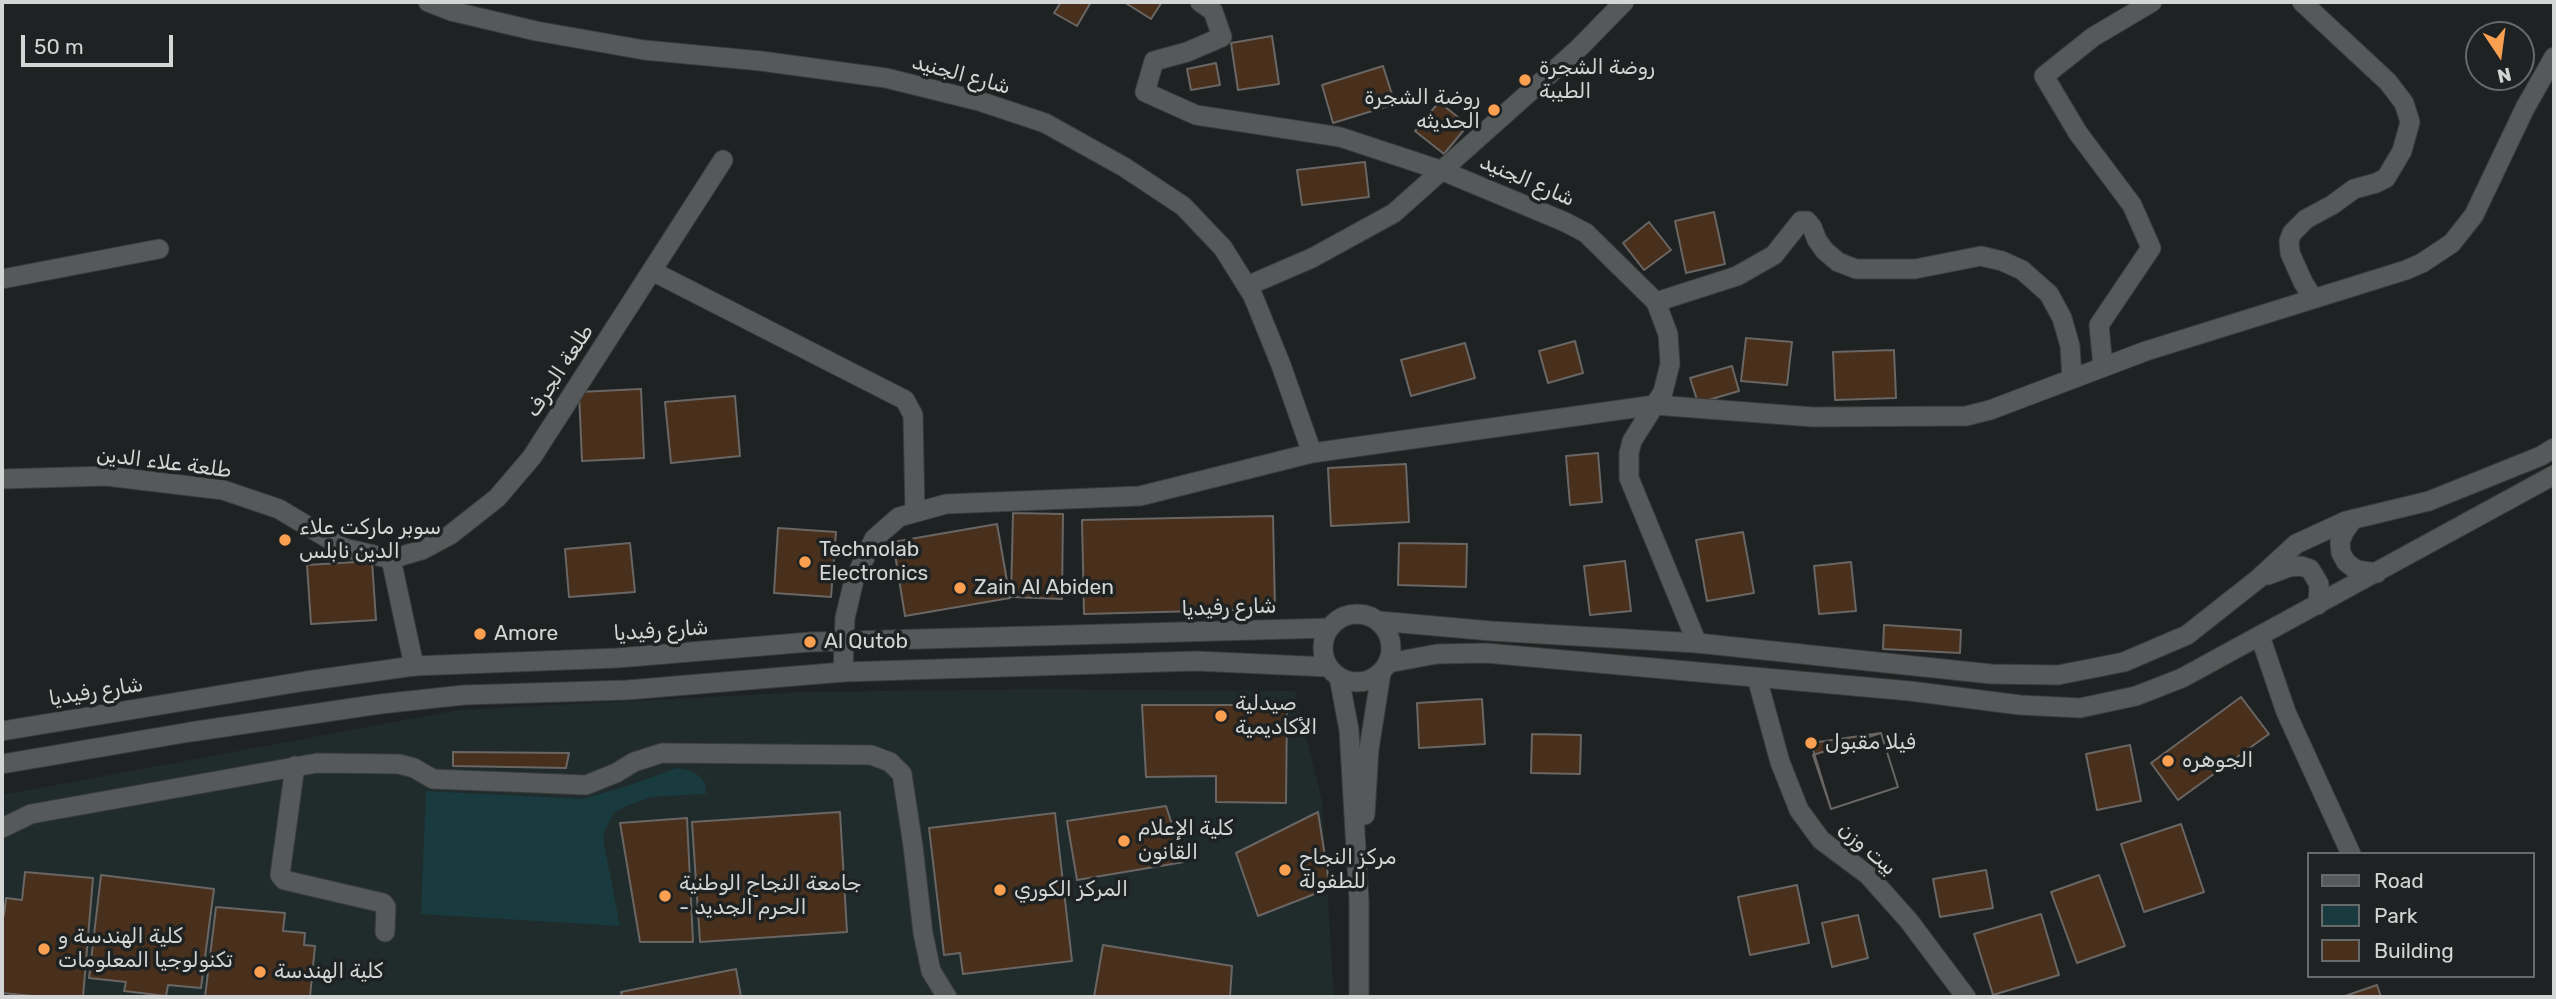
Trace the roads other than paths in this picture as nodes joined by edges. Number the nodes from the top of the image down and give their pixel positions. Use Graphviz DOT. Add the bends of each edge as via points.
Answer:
graph roads {
  1 [pos="428,2"];
  2 [pos="1200,2"];
  3 [pos="1624,2"];
  4 [pos="2152,2"];
  5 [pos="2302,2"];
  6 [pos="2554,57"];
  7 [pos="723,160"];
  8 [pos="1443,171"];
  9 [pos="159,249"];
  10 [pos="652,271"];
  11 [pos="2,279"];
  12 [pos="1247,286"];
  13 [pos="2313,298"];
  14 [pos="1656,302"];
  15 [pos="2103,367"];
  16 [pos="2072,379"];
  17 [pos="1655,405"];
  18 [pos="2554,448"];
  19 [pos="1311,453"];
  20 [pos="2554,475"];
  21 [pos="2,479"];
  22 [pos="915,513"];
  23 [pos="2353,519"];
  24 [pos="391,559"];
  25 [pos="2378,573"];
  26 [pos="2259,579"];
  27 [pos="2318,605"];
  28 [pos="1379,621"];
  29 [pos="1329,628"];
  30 [pos="2260,636"];
  31 [pos="843,641"];
  32 [pos="1698,643"];
  33 [pos="414,667"];
  34 [pos="1385,668"];
  35 [pos="843,672"];
  36 [pos="1333,672"];
  37 [pos="1757,678"];
  38 [pos="2,731"];
  39 [pos="2,764"];
  40 [pos="295,766"];
  41 [pos="2,828"];
  42 [pos="2350,852"];
  43 [pos="1359,900"];
  44 [pos="385,932"];
  45 [pos="947,997"];
  46 [pos="1360,997"];
  47 [pos="1966,997"];
  1 -- 12 [label="street, شارع الجنيد" via="536,31 644,50 886,78 1045,123 1183,206 1223,248"];
  2 -- 8 [label="street, شارع الجنيد" via="1213,10 1222,37 1154,61 1145,92 1196,115 1340,137"];
  3 -- 8 [label="street"];
  4 -- 15 [label="street" via="2093,37 2044,76 2078,133 2132,205 2151,248 2099,325"];
  5 -- 13 [label="street" via="2388,82 2404,103 2410,122 2402,151 2386,178 2354,189 2292,233 2290,253"];
  6 -- 13 [label="street" via="2525,107 2481,203 2452,243 2406,270"];
  7 -- 10 [label="street, طلعة الجرف"];
  8 -- 12 [label="street" via="1394,213 1312,258"];
  8 -- 14 [label="street, شارع الجنيد" via="1586,233"];
  9 -- 11 [label="street"];
  10 -- 22 [label="street" via="905,400 912,415"];
  10 -- 24 [label="street, طلعة الجرف" via="532,457 496,498 450,536"];
  12 -- 19 [label="street, شارع الجنيد"];
  13 -- 15 [label="street"];
  14 -- 16 [label="street" via="1737,276 1774,255 1801,221 1807,221 1825,251 1856,270 1915,269 1981,256 2022,270 2049,294 2062,317"];
  14 -- 17 [label="street, شارع الجنيد" via="1671,349 1668,378"];
  15 -- 16 [label="street"];
  16 -- 17 [label="street" via="1966,416 1813,416"];
  17 -- 19 [label="street"];
  17 -- 32 [label="street, شارع الجنيد" via="1632,441 1629,478"];
  18 -- 23 [label="street" via="2428,501"];
  19 -- 22 [label="street" via="1140,496 946,504"];
  20 -- 25 [label="street"];
  21 -- 24 [label="street, طلعة علاء الدين" via="106,476 223,489 279,509 344,548"];
  22 -- 31 [label="street" via="899,517 874,539 854,580"];
  23 -- 25 [label="street" via="2340,542 2341,553 2356,570"];
  23 -- 26 [label="street" via="2296,544"];
  24 -- 33 [label="street"];
  25 -- 27 [label="street"];
  26 -- 27 [label="street" via="2289,567 2310,569 2319,584"];
  26 -- 32 [label="street" via="2187,635 2124,662 2057,676 1991,674"];
  27 -- 30 [label="street"];
  28 -- 29 [label="street" via="1347,615"];
  28 -- 32 [label="street"];
  28 -- 34 [label="street" via="1391,641"];
  29 -- 31 [label="street, شارع رفيديا"];
  29 -- 36 [label="street" via="1322,649"];
  30 -- 37 [label="street" via="2182,678 2136,696 2080,708"];
  30 -- 42 [label="street" via="2286,712"];
  31 -- 33 [label="street, شارع رفيديا"];
  31 -- 35 [label="street"];
  33 -- 38 [label="street, شارع رفيديا"];
  34 -- 36 [label="street" via="1361,682"];
  34 -- 37 [label="street" via="1437,654 1486,653"];
  34 -- 43 [label="street" via="1369,749"];
  35 -- 36 [label="street" via="1196,661"];
  35 -- 39 [label="street" via="380,704"];
  36 -- 43 [label="street" via="1349,730"];
  37 -- 47 [label="street, بيت وزن" via="1780,762 1799,810 1821,840 1868,875 1909,920"];
  40 -- 41 [label="street" via="31,814"];
  40 -- 44 [label="street" via="280,875 284,880 383,903"];
  40 -- 45 [label="street" via="374,762 414,768 433,779 586,785 662,753 881,758 902,774 925,946 931,971"];
  43 -- 46 [label="street"];
}
